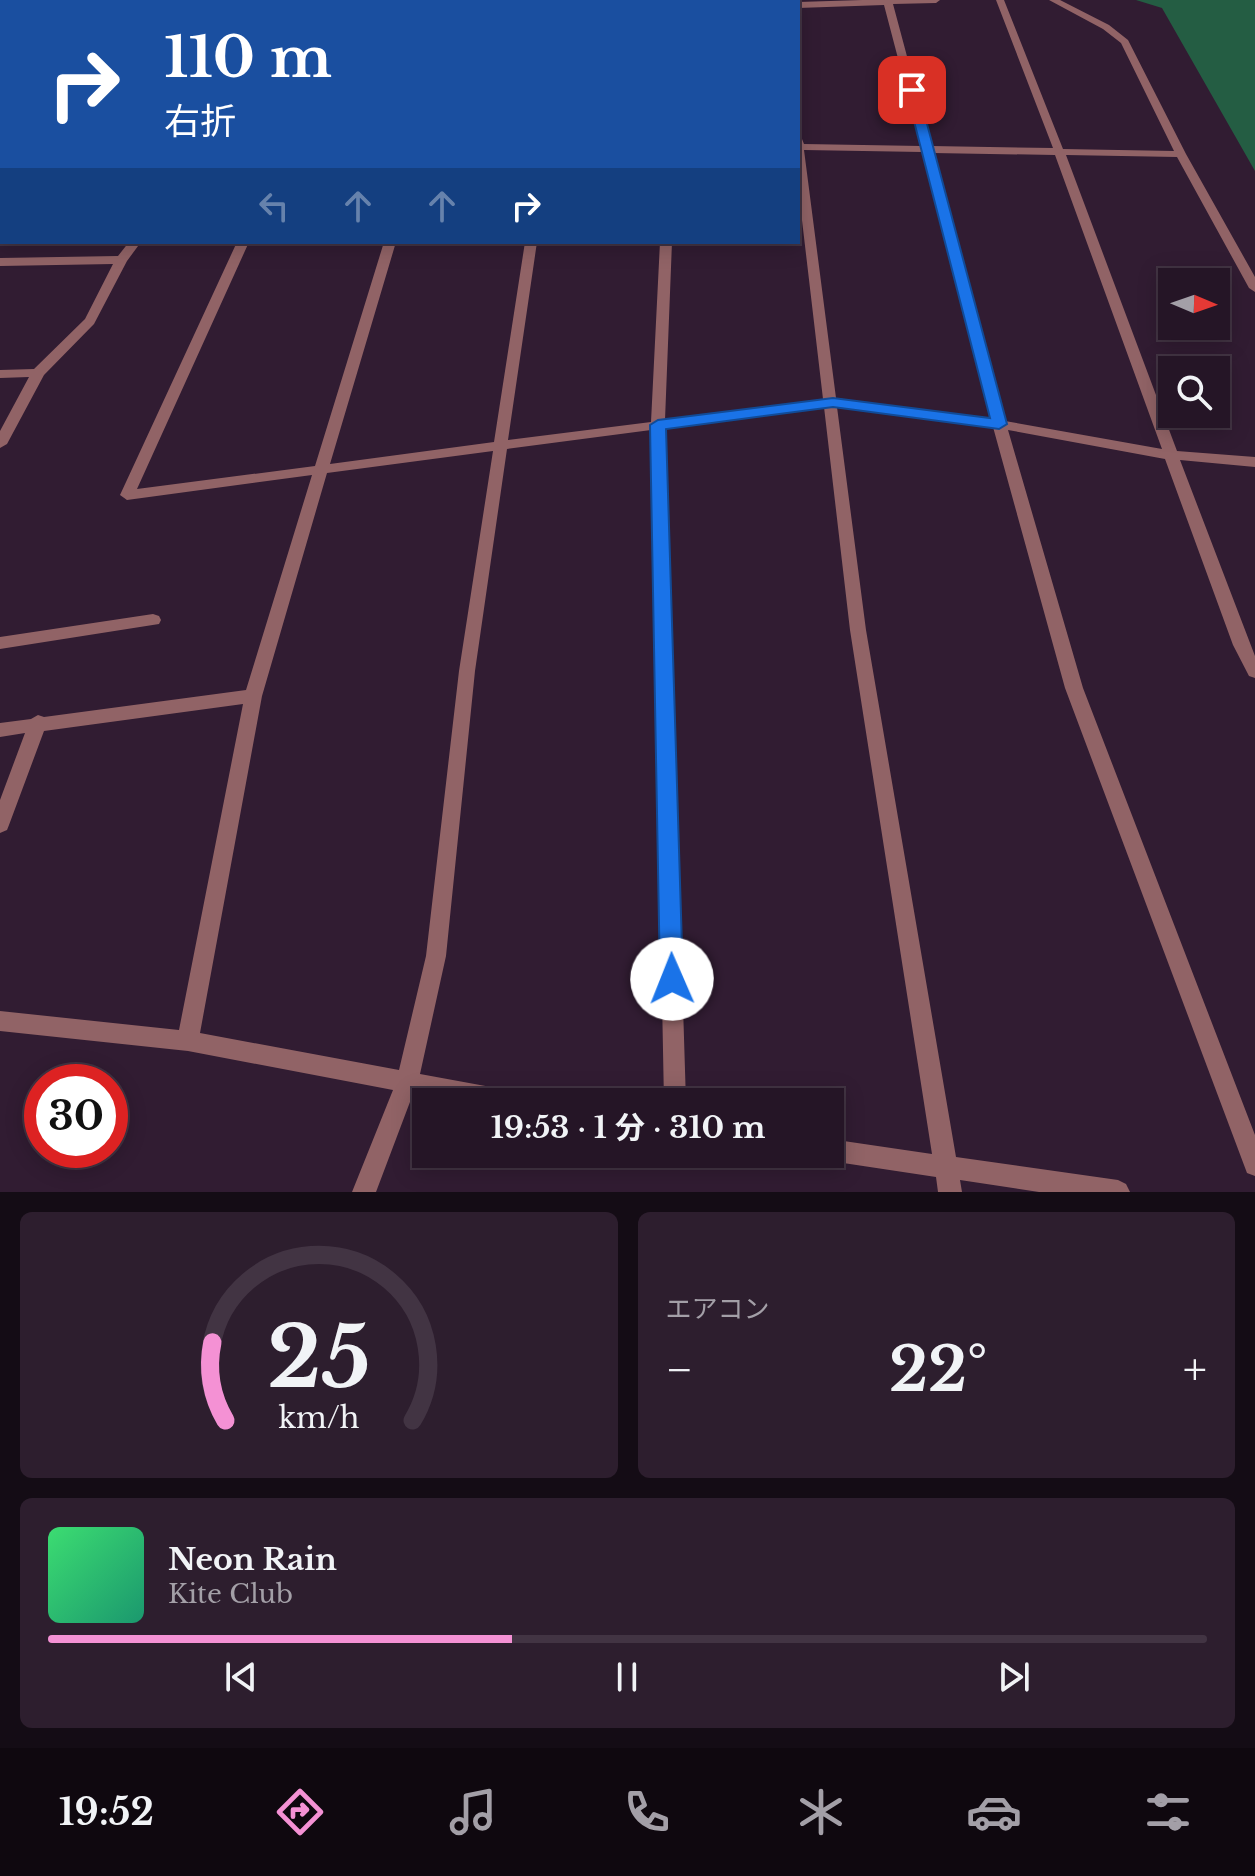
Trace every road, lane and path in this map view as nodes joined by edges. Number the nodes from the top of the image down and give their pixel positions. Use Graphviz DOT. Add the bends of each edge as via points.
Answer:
graph roads {
  1 [pos="936,0"];
  2 [pos="1000,0"];
  3 [pos="1053,0"];
  4 [pos="888,2"];
  5 [pos="800,5"];
  6 [pos="800,147"];
  7 [pos="928,149"];
  8 [pos="1059,151"];
  9 [pos="1181,154"];
  10 [pos="800,162"];
  11 [pos="133,244"];
  12 [pos="242,244"];
  13 [pos="389,244"];
  14 [pos="531,244"];
  15 [pos="666,244"];
  16 [pos="121,260"];
  17 [pos="0,262"];
  18 [pos="1255,288"];
  19 [pos="38,373"];
  20 [pos="0,374"];
  21 [pos="833,402"];
  22 [pos="999,424"];
  23 [pos="658,425"];
  24 [pos="0,444"];
  25 [pos="501,445"];
  26 [pos="1170,455"];
  27 [pos="1255,462"];
  28 [pos="320,469"];
  29 [pos="153,620"];
  30 [pos="0,643"];
  31 [pos="1248,648"];
  32 [pos="1255,672"];
  33 [pos="253,696"];
  34 [pos="38,722"];
  35 [pos="0,730"];
  36 [pos="0,825"];
  37 [pos="0,1021"];
  38 [pos="188,1041"];
  39 [pos="407,1081"];
  40 [pos="442,1088"];
  41 [pos="675,1088"];
  42 [pos="844,1152"];
  43 [pos="1255,1165"];
  44 [pos="947,1168"];
  45 [pos="364,1192"];
  46 [pos="950,1192"];
  47 [pos="1118,1192"];
  1 -- 4 [label="street"];
  2 -- 8 [label="street"];
  3 -- 9 [label="street" via="1125,42"];
  4 -- 5 [label="street"];
  4 -- 7 [label="street"];
  6 -- 7 [label="street"];
  7 -- 8 [label="street"];
  7 -- 22 [label="street"];
  8 -- 9 [label="street"];
  8 -- 26 [label="street"];
  9 -- 18 [label="street"];
  10 -- 21 [label="street"];
  11 -- 16 [label="street"];
  12 -- 28 [label="street" via="127,495"];
  13 -- 28 [label="street"];
  14 -- 25 [label="street"];
  15 -- 23 [label="street"];
  16 -- 17 [label="street"];
  16 -- 19 [label="street" via="90,321"];
  19 -- 20 [label="street"];
  19 -- 24 [label="street"];
  21 -- 22 [label="street"];
  21 -- 23 [label="street"];
  21 -- 44 [label="street" via="858,630"];
  22 -- 26 [label="street"];
  22 -- 43 [label="street" via="1074,688"];
  23 -- 25 [label="street"];
  23 -- 41 [label="street"];
  25 -- 28 [label="street"];
  25 -- 39 [label="street" via="467,671 436,956"];
  26 -- 27 [label="street"];
  26 -- 31 [label="street"];
  28 -- 33 [label="street"];
  29 -- 30 [label="street"];
  31 -- 32 [label="street"];
  33 -- 34 [label="street"];
  33 -- 38 [label="street"];
  34 -- 35 [label="street"];
  34 -- 36 [label="street"];
  37 -- 38 [label="street"];
  38 -- 39 [label="street"];
  39 -- 40 [label="street"];
  39 -- 45 [label="street"];
  42 -- 44 [label="street"];
  44 -- 46 [label="street"];
  44 -- 47 [label="street"];
}
